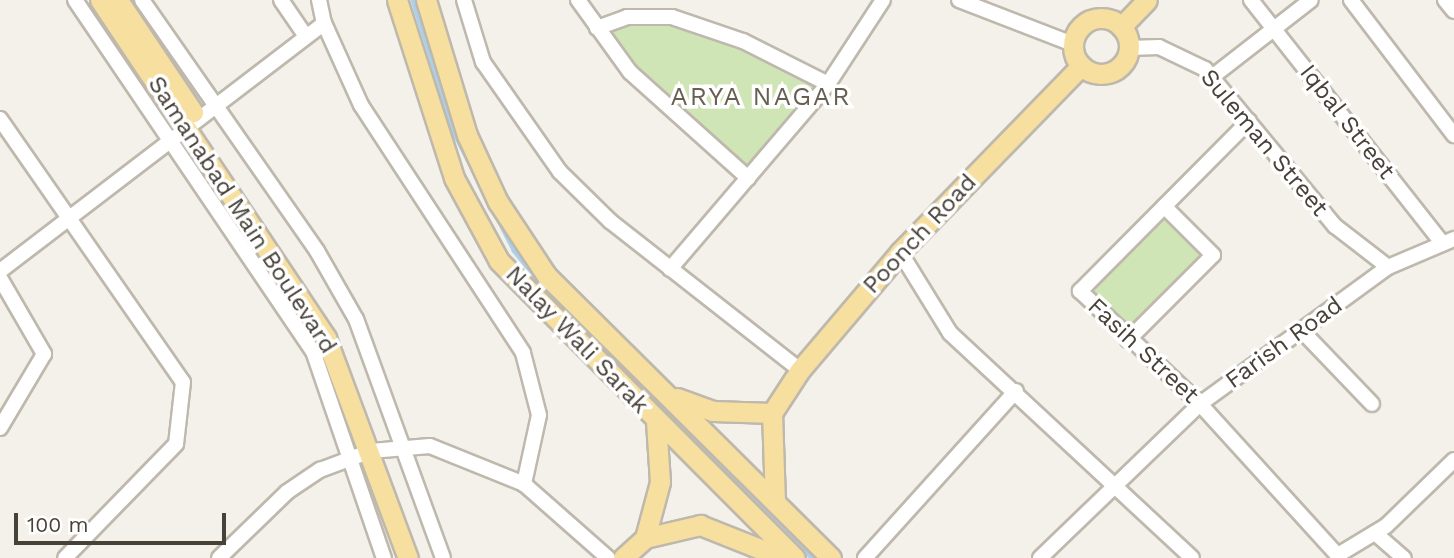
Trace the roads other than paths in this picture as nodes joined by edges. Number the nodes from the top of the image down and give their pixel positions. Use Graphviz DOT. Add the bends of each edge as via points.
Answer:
graph roads {
  1 [pos="75,0"];
  2 [pos="100,0"];
  3 [pos="118,0"];
  4 [pos="142,0"];
  5 [pos="281,0"];
  6 [pos="319,0"];
  7 [pos="397,0"];
  8 [pos="426,0"];
  9 [pos="464,0"];
  10 [pos="578,0"];
  11 [pos="883,0"];
  12 [pos="959,0"];
  13 [pos="1147,0"];
  14 [pos="1251,0"];
  15 [pos="1311,0"];
  16 [pos="1351,0"];
  17 [pos="1445,0"];
  18 [pos="1454,11"];
  19 [pos="324,23"];
  20 [pos="1121,27"];
  21 [pos="597,28"];
  22 [pos="1274,29"];
  23 [pos="305,35"];
  24 [pos="1073,44"];
  25 [pos="1129,48"];
  26 [pos="1081,65"];
  27 [pos="1212,77"];
  28 [pos="828,84"];
  29 [pos="213,103"];
  30 [pos="0,119"];
  31 [pos="191,120"];
  32 [pos="1249,121"];
  33 [pos="1454,135"];
  34 [pos="170,136"];
  35 [pos="748,178"];
  36 [pos="1164,206"];
  37 [pos="67,216"];
  38 [pos="1449,242"];
  39 [pos="900,252"];
  40 [pos="1388,267"];
  41 [pos="670,269"];
  42 [pos="0,271"];
  43 [pos="0,278"];
  44 [pos="1302,331"];
  45 [pos="1128,340"];
  46 [pos="800,370"];
  47 [pos="663,388"];
  48 [pos="1016,391"];
  49 [pos="1200,404"];
  50 [pos="1372,404"];
  51 [pos="772,413"];
  52 [pos="656,422"];
  53 [pos="0,428"];
  54 [pos="406,447"];
  55 [pos="369,451"];
  56 [pos="1454,460"];
  57 [pos="1114,481"];
  58 [pos="524,484"];
  59 [pos="775,502"];
  60 [pos="1375,533"];
  61 [pos="645,538"];
  62 [pos="1339,556"];
  63 [pos="65,558"];
  64 [pos="219,558"];
  65 [pos="384,558"];
  66 [pos="408,558"];
  67 [pos="421,558"];
  68 [pos="443,558"];
  69 [pos="608,558"];
  70 [pos="623,558"];
  71 [pos="783,558"];
  72 [pos="795,558"];
  73 [pos="831,558"];
  74 [pos="864,558"];
  75 [pos="1040,558"];
  76 [pos="1192,558"];
  77 [pos="1404,558"];
  1 -- 34 [label="street"];
  2 -- 31 [label="main road, Samanabad Main Boulevard"];
  3 -- 31 [label="main road, Samanabad Main Boulevard"];
  4 -- 29 [label="street"];
  5 -- 23 [label="street"];
  6 -- 19 [label="street"];
  7 -- 52 [label="main road, Nalay Wali Sarak" via="454,178 479,228 538,306"];
  8 -- 47 [label="main road, Nalay Wali Sarak" via="467,135 498,202 547,276"];
  9 -- 41 [label="street" via="482,62 561,172"];
  10 -- 21 [label="street"];
  11 -- 28 [label="street"];
  12 -- 24 [label="street"];
  13 -- 20 [label="main road"];
  14 -- 22 [label="street, Iqbal Street"];
  15 -- 22 [label="street"];
  16 -- 33 [label="street"];
  17 -- 18 [label="street"];
  19 -- 23 [label="street"];
  19 -- 58 [label="street" via="361,105 523,353 539,415"];
  20 -- 24 [label="main road" via="1105,18 1087,21"];
  20 -- 25 [label="main road"];
  21 -- 28 [label="street" via="628,17 672,17 743,41"];
  21 -- 35 [label="street" via="681,123"];
  22 -- 27 [label="street"];
  22 -- 38 [label="street, Iqbal Street"];
  23 -- 29 [label="street"];
  24 -- 26 [label="main road"];
  25 -- 26 [label="main road" via="1111,72"];
  25 -- 27 [label="street, Suleman Street" via="1172,51"];
  26 -- 39 [label="main road, Poonch Road"];
  27 -- 32 [label="street, Suleman Street"];
  28 -- 35 [label="street"];
  29 -- 31 [label="street"];
  29 -- 54 [label="street" via="317,250 356,319"];
  30 -- 37 [label="street"];
  31 -- 34 [label="street"];
  31 -- 55 [label="main road, Samanabad Main Boulevard" via="320,327"];
  32 -- 36 [label="street, Fasih Street"];
  32 -- 40 [label="street, Suleman Street" via="1335,226"];
  34 -- 37 [label="street"];
  34 -- 55 [label="street" via="313,351"];
  35 -- 41 [label="street"];
  36 -- 45 [label="street, Fasih Street" via="1080,291"];
  36 -- 45 [label="street" via="1213,255"];
  37 -- 42 [label="street"];
  37 -- 63 [label="street" via="183,389 176,444"];
  38 -- 40 [label="street, Farish Road"];
  39 -- 46 [label="main road, Poonch Road"];
  39 -- 48 [label="street" via="950,333"];
  40 -- 44 [label="street, Farish Road"];
  41 -- 46 [label="street"];
  43 -- 53 [label="street" via="44,354"];
  44 -- 49 [label="street, Farish Road"];
  44 -- 50 [label="street"];
  45 -- 49 [label="street, Fasih Street"];
  46 -- 51 [label="main road, Poonch Road"];
  47 -- 51 [label="main road" via="713,411"];
  47 -- 59 [label="main road, Nalay Wali Sarak"];
  48 -- 57 [label="street"];
  48 -- 74 [label="street"];
  49 -- 57 [label="street, Farish Road"];
  49 -- 62 [label="street, Fasih Street"];
  51 -- 59 [label="main road"];
  52 -- 61 [label="main road" via="660,482"];
  52 -- 72 [label="main road, Nalay Wali Sarak"];
  54 -- 55 [label="street"];
  54 -- 58 [label="street" via="458,453"];
  54 -- 68 [label="street"];
  55 -- 64 [label="street" via="287,492"];
  55 -- 65 [label="street"];
  55 -- 66 [label="main road, Samanabad Main Boulevard"];
  55 -- 67 [label="main road, Samanabad Main Boulevard"];
  56 -- 60 [label="street" via="1432,488"];
  57 -- 75 [label="street, Farish Road"];
  57 -- 76 [label="street"];
  58 -- 69 [label="street"];
  59 -- 73 [label="main road, Nalay Wali Sarak"];
  60 -- 62 [label="street"];
  60 -- 77 [label="street"];
  61 -- 70 [label="main road"];
  61 -- 71 [label="main road" via="700,525 718,527"];
}
